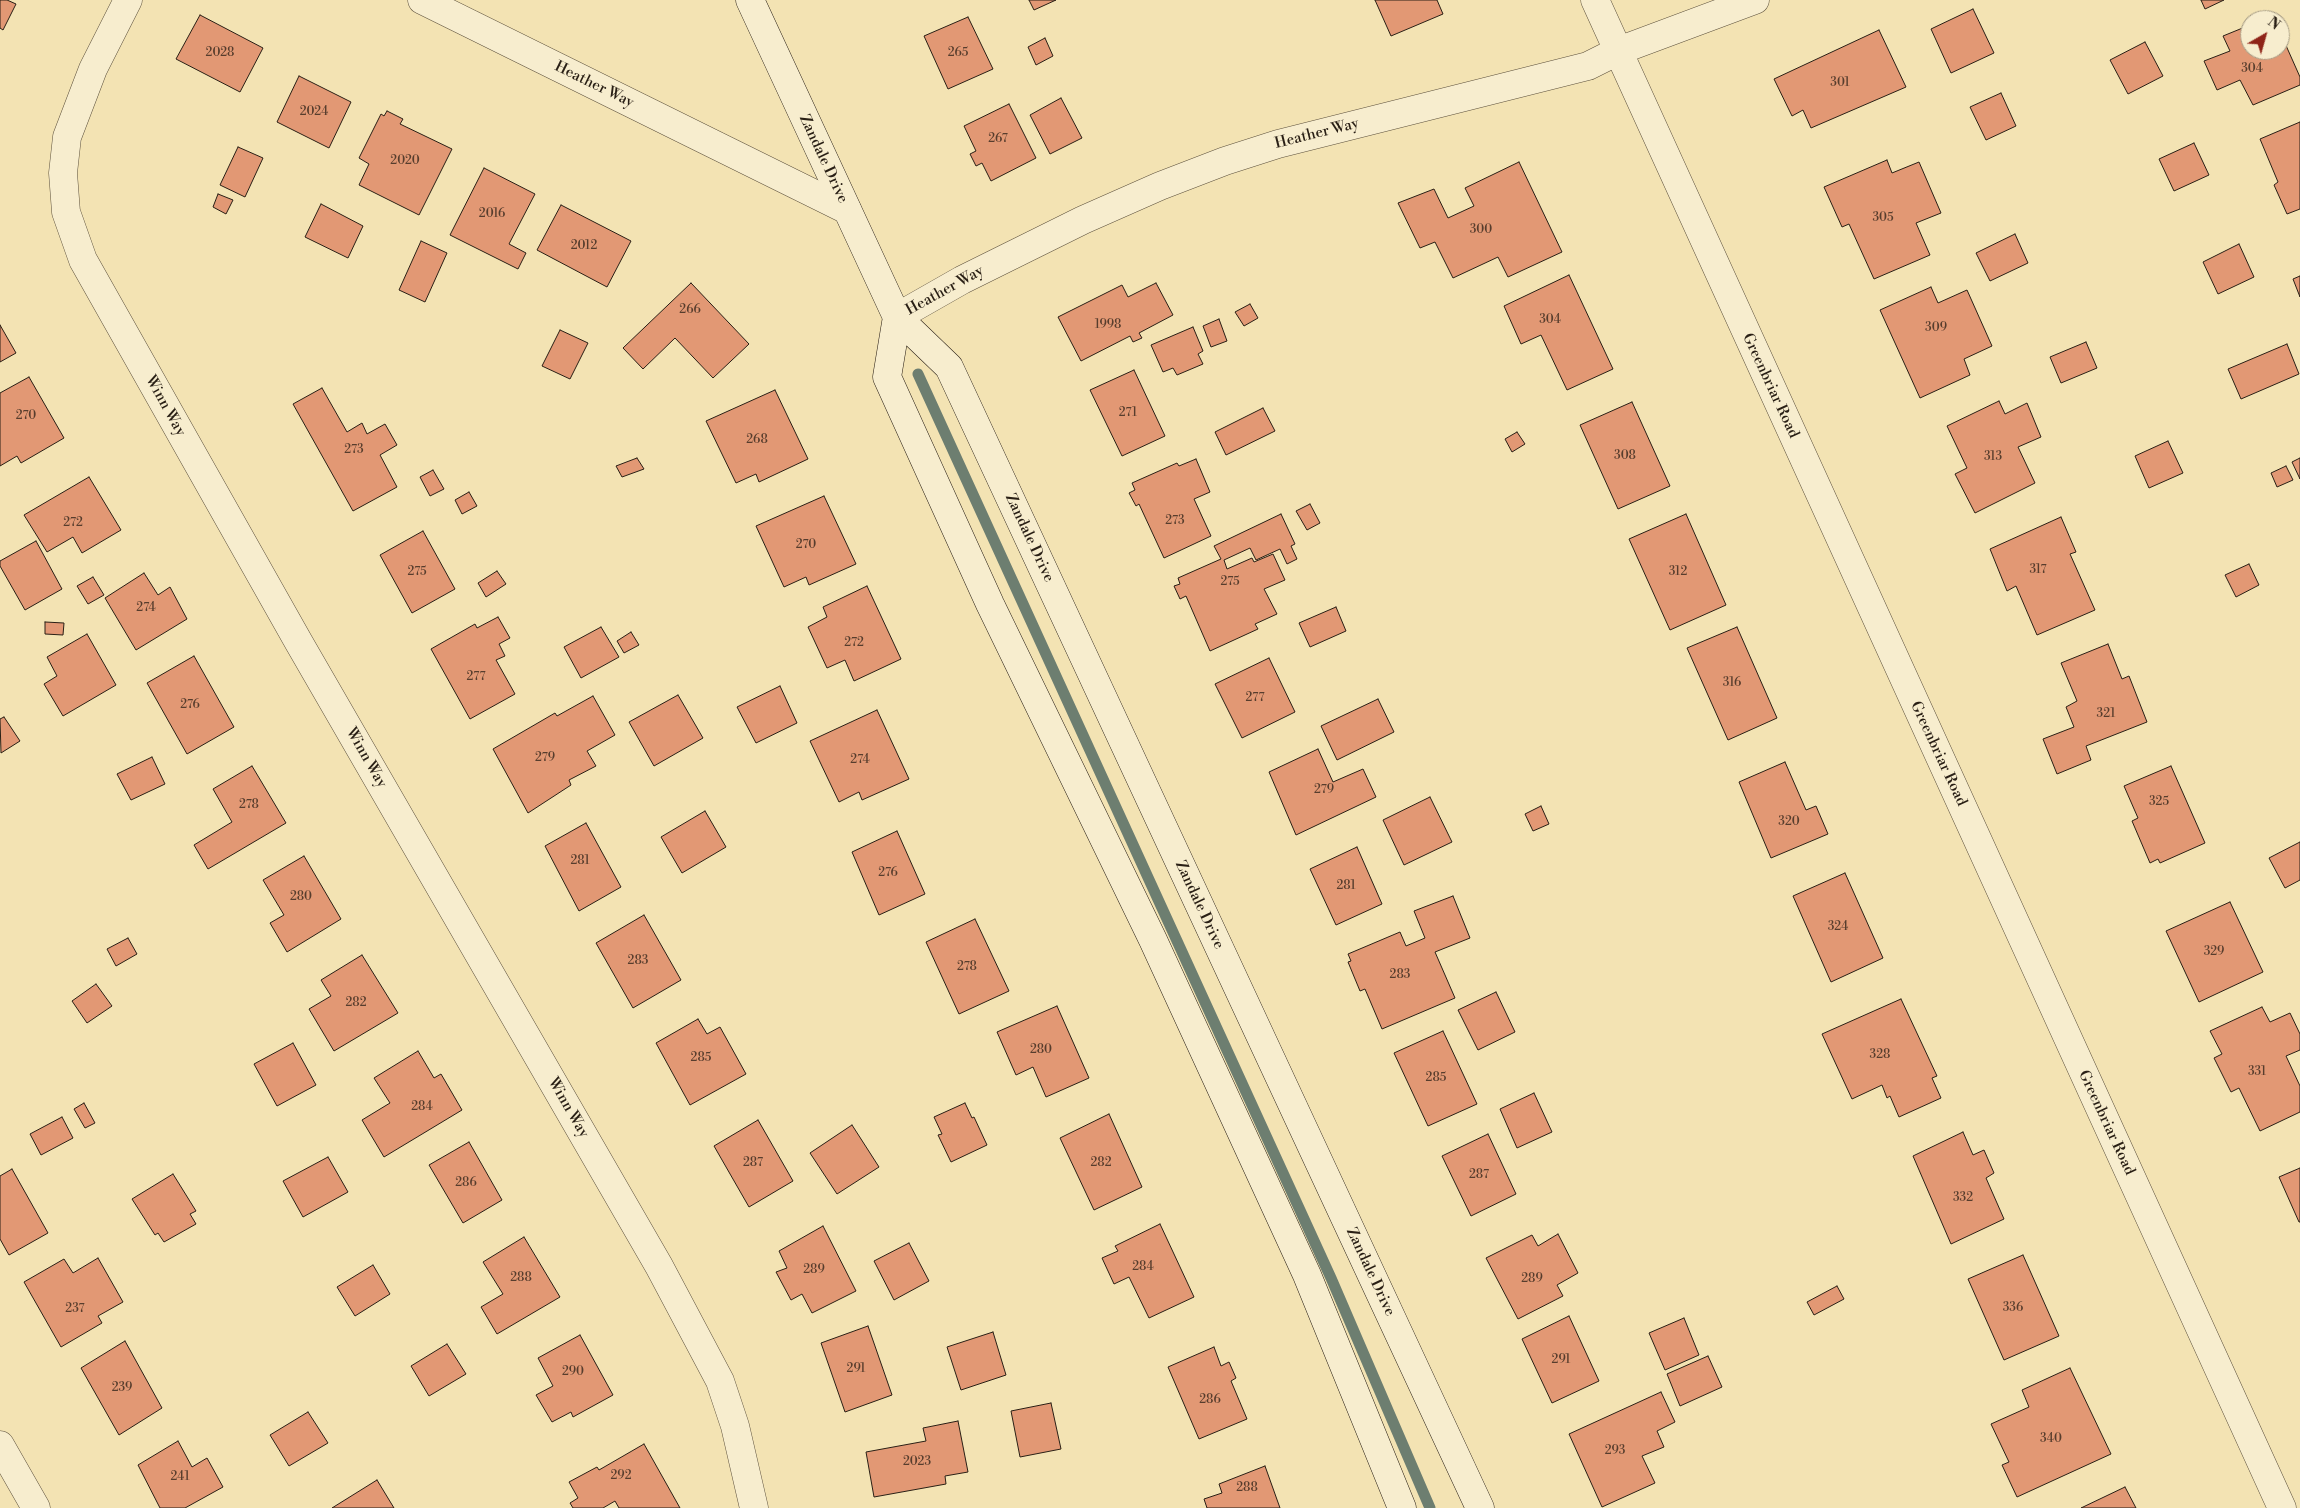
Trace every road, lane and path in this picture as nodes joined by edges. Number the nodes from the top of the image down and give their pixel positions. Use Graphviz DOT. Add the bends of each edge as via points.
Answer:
graph roads {
  1 [pos="128,0"];
  2 [pos="422,0"];
  3 [pos="750,0"];
  4 [pos="1595,0"];
  5 [pos="1756,0"];
  6 [pos="1618,51"];
  7 [pos="847,210"];
  8 [pos="897,317"];
  9 [pos="0,1445"];
  10 [pos="36,1508"];
  11 [pos="754,1508"];
  12 [pos="1402,1508"];
  13 [pos="1480,1508"];
  14 [pos="2282,1508"];
  1 -- 11 [label="street, Winn Way" via="93,69 67,137 63,173 66,212 83,260 293,633 659,1266 720,1381 735,1426"];
  2 -- 7 [label="street, Heather Way"];
  3 -- 7 [label="street, Zandale Drive"];
  4 -- 6 [label="street, Greenbriar Road"];
  5 -- 6 [label="street, Heather Way"];
  6 -- 8 [label="street, Heather Way" via="1588,66 1278,144 1226,161 1083,220 962,280"];
  6 -- 14 [label="street, Greenbriar Road"];
  7 -- 8 [label="street, Zandale Drive"];
  8 -- 12 [label="street" via="887,376 990,604 1153,940 1307,1275"];
  8 -- 13 [label="street, Zandale Drive" via="949,367"];
  9 -- 10 [label="street"];
}
